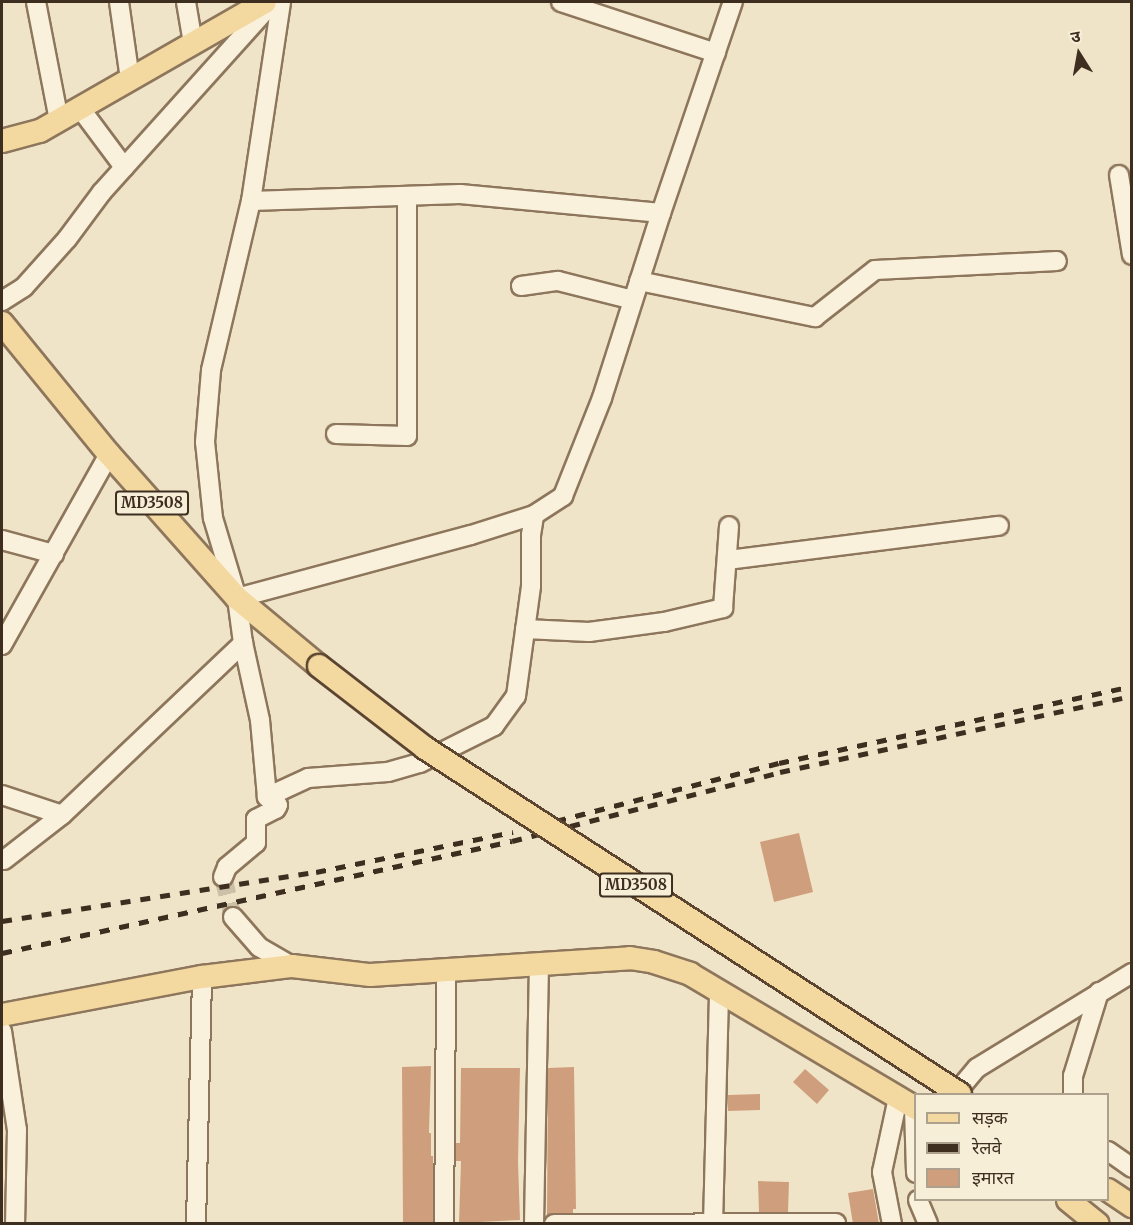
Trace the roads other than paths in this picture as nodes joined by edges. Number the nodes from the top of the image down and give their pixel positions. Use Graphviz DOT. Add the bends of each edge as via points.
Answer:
graph roads {
  1 [pos="36,2"];
  2 [pos="119,2"];
  3 [pos="186,2"];
  4 [pos="265,2"];
  5 [pos="273,2"];
  6 [pos="281,2"];
  7 [pos="561,2"];
  8 [pos="733,2"];
  9 [pos="193,43"];
  10 [pos="716,53"];
  11 [pos="130,79"];
  12 [pos="80,108"];
  13 [pos="59,120"];
  14 [pos="2,141"];
  15 [pos="124,167"];
  16 [pos="1119,175"];
  17 [pos="407,196"];
  18 [pos="251,201"];
  19 [pos="661,213"];
  20 [pos="1131,255"];
  21 [pos="1057,261"];
  22 [pos="639,281"];
  23 [pos="521,286"];
  24 [pos="633,300"];
  25 [pos="2,301"];
  26 [pos="2,323"];
  27 [pos="336,434"];
  28 [pos="109,454"];
  29 [pos="534,515"];
  30 [pos="729,526"];
  31 [pos="999,526"];
  32 [pos="2,540"];
  33 [pos="54,554"];
  34 [pos="728,560"];
  35 [pos="237,598"];
  36 [pos="525,628"];
  37 [pos="243,643"];
  38 [pos="2,645"];
  39 [pos="2,795"];
  40 [pos="267,797"];
  41 [pos="62,815"];
  42 [pos="4,860"];
  43 [pos="223,877"];
  44 [pos="233,917"];
  45 [pos="539,965"];
  46 [pos="292,966"];
  47 [pos="446,972"];
  48 [pos="1131,973"];
  49 [pos="202,977"];
  50 [pos="719,992"];
  51 [pos="1099,992"];
  52 [pos="2,1015"];
  53 [pos="2,1031"];
  54 [pos="955,1093"];
  55 [pos="959,1093"];
  56 [pos="1073,1093"];
  57 [pos="909,1105"];
  58 [pos="1109,1152"];
  59 [pos="914,1162"];
  60 [pos="1131,1168"];
  61 [pos="1109,1191"];
  62 [pos="918,1201"];
  63 [pos="1069,1201"];
  64 [pos="1131,1206"];
  65 [pos="713,1222"];
  66 [pos="836,1222"];
  67 [pos="444,1223"];
  68 [pos="621,1223"];
  69 [pos="814,1223"];
  70 [pos="15,1224"];
  71 [pos="196,1224"];
  72 [pos="457,1224"];
  73 [pos="534,1224"];
  74 [pos="554,1224"];
  75 [pos="892,1224"];
  76 [pos="928,1224"];
  77 [pos="1098,1224"];
  1 -- 13 [label="street"];
  2 -- 11 [label="street"];
  3 -- 9 [label="street"];
  4 -- 9 [label="main road"];
  5 -- 15 [label="street"];
  6 -- 18 [label="street"];
  7 -- 10 [label="street"];
  8 -- 10 [label="street"];
  9 -- 11 [label="main road"];
  10 -- 19 [label="street"];
  11 -- 12 [label="main road"];
  12 -- 13 [label="main road"];
  12 -- 15 [label="street"];
  13 -- 14 [label="main road" via="40,131"];
  15 -- 25 [label="street" via="24,287"];
  16 -- 20 [label="street"];
  17 -- 18 [label="street"];
  17 -- 19 [label="street" via="460,194"];
  17 -- 27 [label="street" via="407,436"];
  18 -- 35 [label="street" via="211,369 206,442 213,518"];
  19 -- 22 [label="street"];
  21 -- 22 [label="street" via="875,270 815,317"];
  22 -- 24 [label="street"];
  23 -- 24 [label="street" via="558,281"];
  24 -- 29 [label="street" via="602,398 563,496"];
  26 -- 28 [label="main road, MD3508"];
  28 -- 33 [label="street"];
  28 -- 35 [label="main road, MD3508"];
  29 -- 35 [label="street"];
  29 -- 36 [label="street"];
  30 -- 34 [label="street"];
  31 -- 34 [label="street"];
  32 -- 33 [label="street"];
  33 -- 38 [label="street"];
  34 -- 36 [label="street" via="723,608 664,622 590,632"];
  35 -- 37 [label="street"];
  35 -- 54 [label="main road, MD3508, bridge" via="425,748"];
  36 -- 40 [label="street" via="516,696 494,726 420,763 388,772 308,778"];
  37 -- 40 [label="street" via="260,720"];
  37 -- 41 [label="street"];
  39 -- 41 [label="street"];
  40 -- 43 [label="street" via="278,805 276,809 256,819 256,843 227,867"];
  41 -- 42 [label="street"];
  44 -- 46 [label="street" via="259,947"];
  45 -- 47 [label="main road"];
  45 -- 50 [label="main road" via="598,959 654,962 690,974"];
  45 -- 73 [label="street"];
  46 -- 47 [label="main road" via="370,975"];
  46 -- 49 [label="main road"];
  47 -- 67 [label="street"];
  48 -- 51 [label="street"];
  49 -- 52 [label="main road"];
  49 -- 71 [label="street"];
  50 -- 57 [label="main road"];
  50 -- 65 [label="street"];
  51 -- 55 [label="street" via="977,1068"];
  51 -- 56 [label="street" via="1073,1076"];
  53 -- 70 [label="street" via="17,1130"];
  57 -- 59 [label="street"];
  57 -- 75 [label="street" via="882,1172"];
  58 -- 60 [label="street"];
  61 -- 64 [label="main road"];
  62 -- 76 [label="street"];
  63 -- 77 [label="main road"];
  65 -- 68 [label="street"];
  65 -- 69 [label="street"];
  66 -- 69 [label="street"];
  67 -- 72 [label="street"];
  68 -- 74 [label="street"];
}
